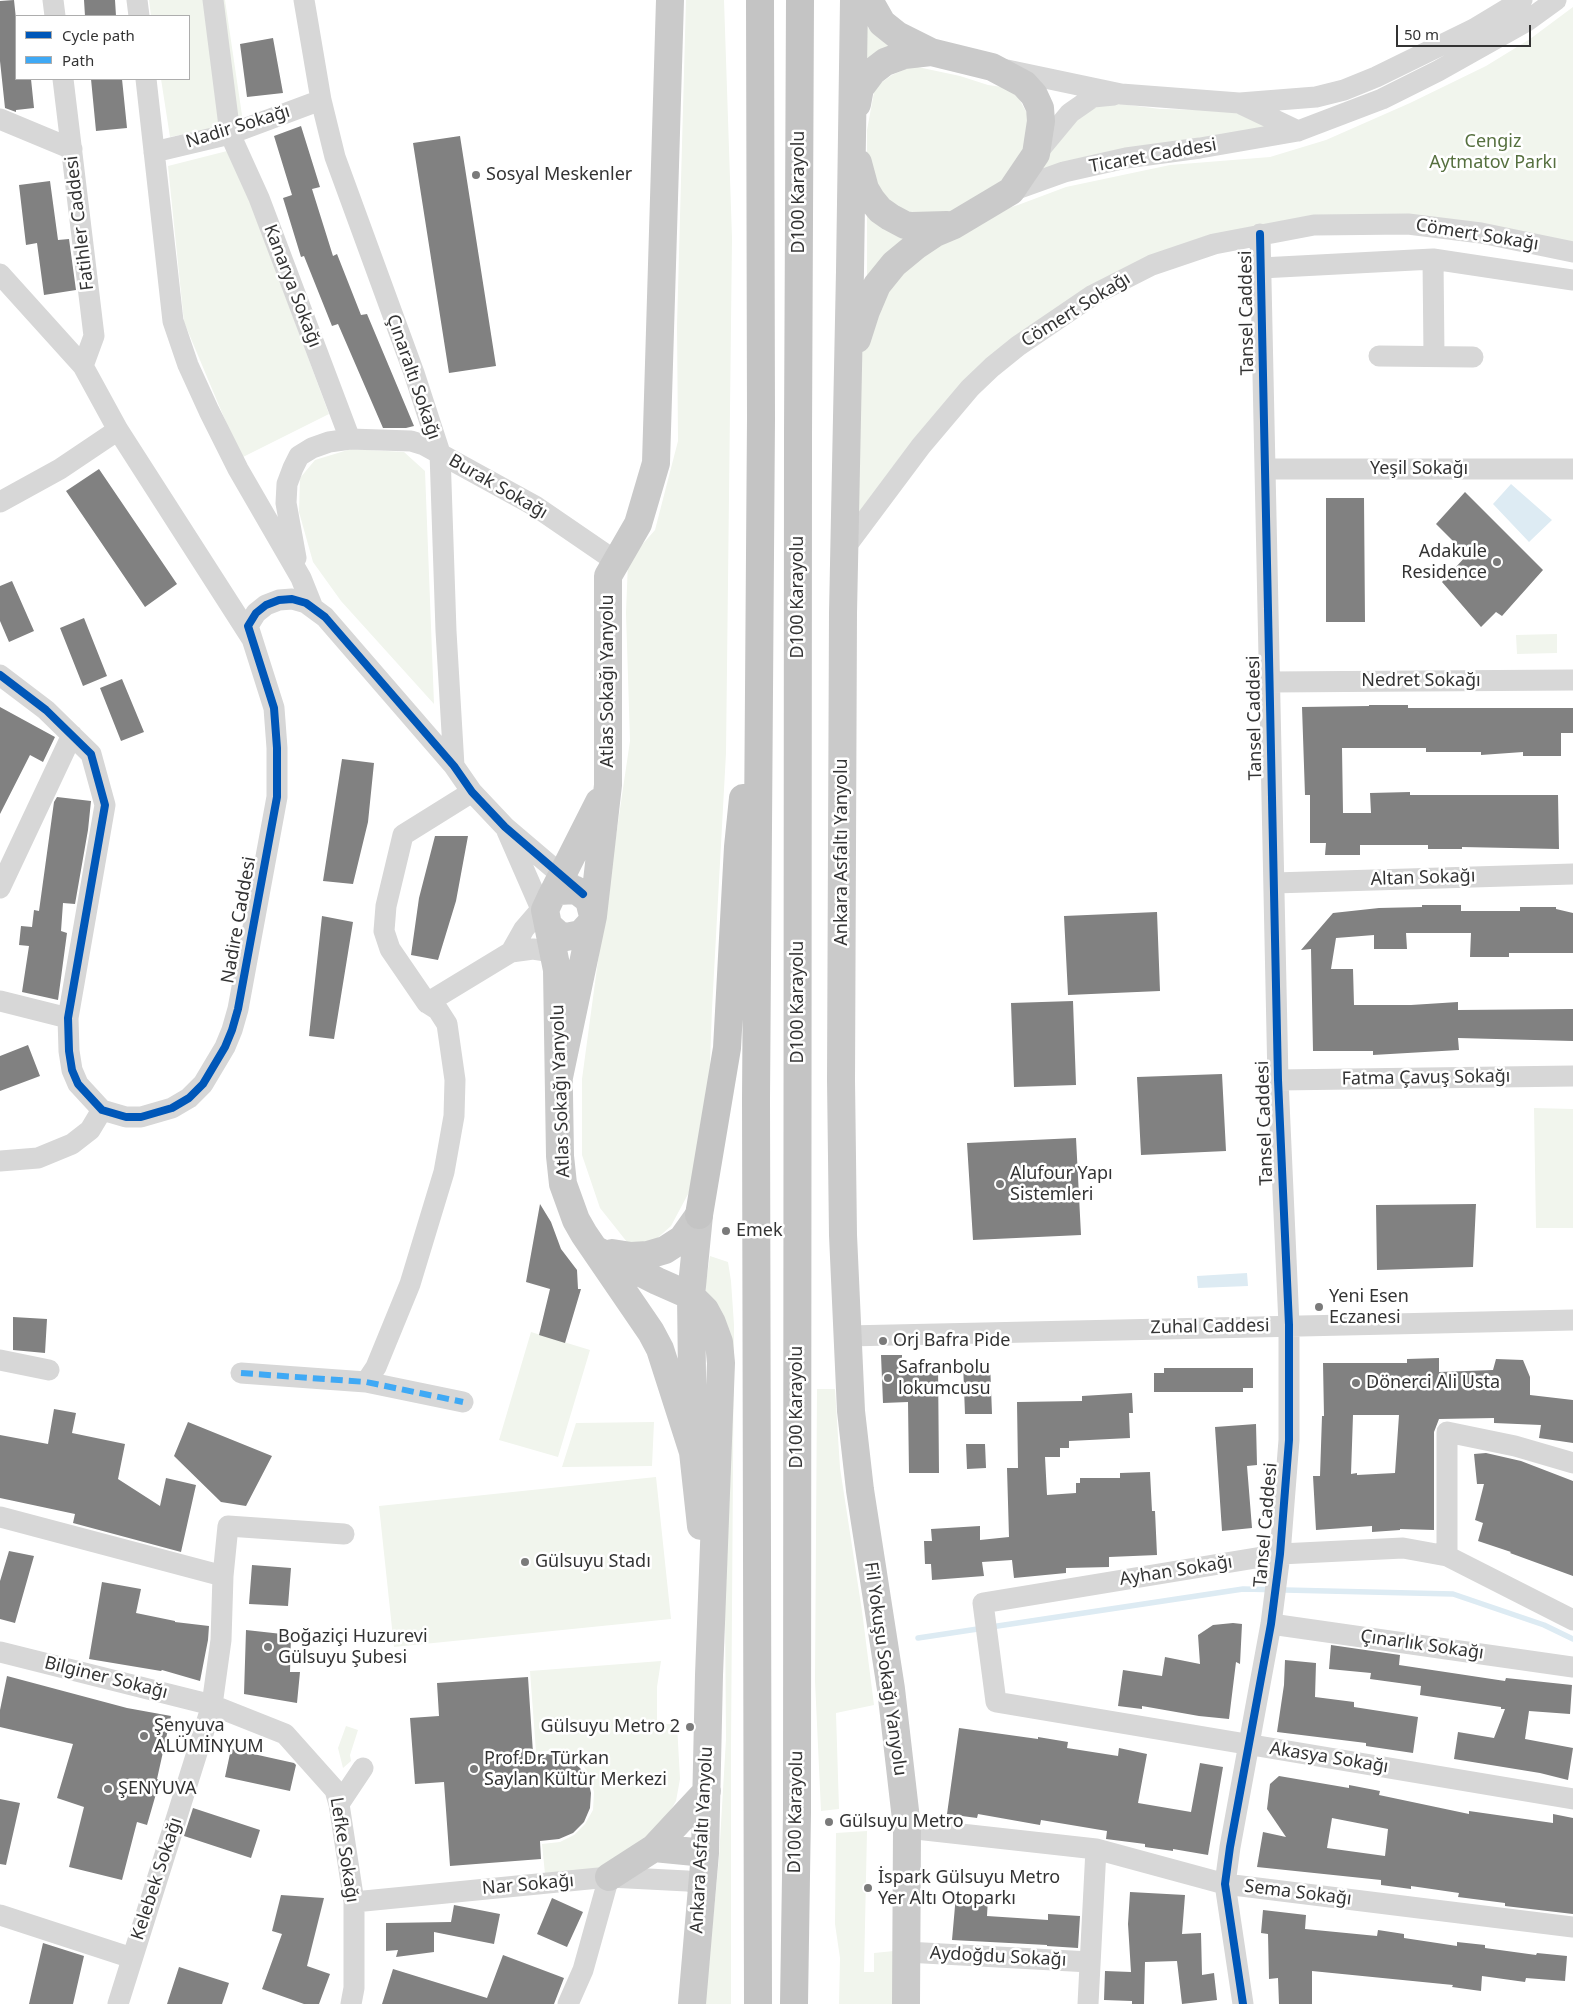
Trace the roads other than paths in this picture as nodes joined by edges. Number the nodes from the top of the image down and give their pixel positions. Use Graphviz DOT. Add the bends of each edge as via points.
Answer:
graph roads {
  1 [pos="53,0"];
  2 [pos="137,0"];
  3 [pos="214,0"];
  4 [pos="304,0"];
  5 [pos="670,0"];
  6 [pos="760,0"];
  7 [pos="800,0"];
  8 [pos="854,0"];
  9 [pos="870,0"];
  10 [pos="1522,0"];
  11 [pos="1556,0"];
  12 [pos="55,15"];
  13 [pos="139,15"];
  14 [pos="932,52"];
  15 [pos="992,67"];
  16 [pos="63,80"];
  17 [pos="146,80"];
  18 [pos="1121,94"];
  19 [pos="321,100"];
  20 [pos="1239,103"];
  21 [pos="0,119"];
  22 [pos="1298,131"];
  23 [pos="230,134"];
  24 [pos="852,134"];
  25 [pos="72,149"];
  26 [pos="154,152"];
  27 [pos="1036,154"];
  28 [pos="1011,191"];
  29 [pos="954,225"];
  30 [pos="1260,234"];
  31 [pos="1573,252"];
  32 [pos="1433,259"];
  33 [pos="1261,268"];
  34 [pos="0,274"];
  35 [pos="1573,280"];
  36 [pos="1380,356"];
  37 [pos="1434,356"];
  38 [pos="1473,357"];
  39 [pos="83,366"];
  40 [pos="848,369"];
  41 [pos="118,430"];
  42 [pos="350,439"];
  43 [pos="440,453"];
  44 [pos="1265,469"];
  45 [pos="1573,469"];
  46 [pos="0,502"];
  47 [pos="844,549"];
  48 [pos="608,566"];
  49 [pos="301,578"];
  50 [pos="313,608"];
  51 [pos="252,639"];
  52 [pos="760,650"];
  53 [pos="0,675"];
  54 [pos="1573,680"];
  55 [pos="1270,682"];
  56 [pos="72,735"];
  57 [pos="454,766"];
  58 [pos="608,785"];
  59 [pos="472,792"];
  60 [pos="505,827"];
  61 [pos="1573,874"];
  62 [pos="1274,883"];
  63 [pos="0,888"];
  64 [pos="550,905"];
  65 [pos="588,905"];
  66 [pos="511,952"];
  67 [pos="555,957"];
  68 [pos="0,1001"];
  69 [pos="427,1003"];
  70 [pos="68,1018"];
  71 [pos="1573,1076"];
  72 [pos="559,1077"];
  73 [pos="1278,1080"];
  74 [pos="102,1110"];
  75 [pos="0,1162"];
  76 [pos="700,1215"];
  77 [pos="596,1250"];
  78 [pos="691,1296"];
  79 [pos="1573,1320"];
  80 [pos="1289,1325"];
  81 [pos="847,1336"];
  82 [pos="0,1360"];
  83 [pos="50,1370"];
  84 [pos="241,1373"];
  85 [pos="366,1382"];
  86 [pos="463,1402"];
  87 [pos="693,1452"];
  88 [pos="1573,1463"];
  89 [pos="0,1517"];
  90 [pos="344,1534"];
  91 [pos="1280,1554"];
  92 [pos="1447,1556"];
  93 [pos="223,1576"];
  94 [pos="1573,1620"];
  95 [pos="1270,1624"];
  96 [pos="0,1652"];
  97 [pos="1573,1666"];
  98 [pos="709,1675"];
  99 [pos="996,1702"];
  100 [pos="212,1705"];
  101 [pos="1249,1744"];
  102 [pos="361,1761"];
  103 [pos="707,1791"];
  104 [pos="337,1797"];
  105 [pos="1573,1799"];
  106 [pos="907,1828"];
  107 [pos="654,1848"];
  108 [pos="1096,1849"];
  109 [pos="705,1853"];
  110 [pos="609,1877"];
  111 [pos="702,1884"];
  112 [pos="1225,1884"];
  113 [pos="354,1902"];
  114 [pos="0,1915"];
  115 [pos="1573,1927"];
  116 [pos="906,1952"];
  117 [pos="132,1958"];
  118 [pos="1090,1962"];
  119 [pos="794,1997"];
  120 [pos="118,2004"];
  121 [pos="351,2004"];
  122 [pos="568,2004"];
  123 [pos="692,2004"];
  124 [pos="758,2004"];
  125 [pos="906,2004"];
  126 [pos="1088,2004"];
  127 [pos="1244,2004"];
  1 -- 12 [label="street"];
  2 -- 13 [label="street"];
  3 -- 23 [label="street, Kanarya Sokağı"];
  4 -- 19 [label="street, Çınaraltı Sokağı"];
  5 -- 48 [label="main road" via="656,463 638,524"];
  6 -- 52 [label="highway, D100 Karayolu"];
  7 -- 119 [label="highway, D100 Karayolu"];
  8 -- 24 [label="main road"];
  9 -- 14 [label="main road, Ticaret Caddesi" via="882,23"];
  10 -- 20 [label="street, Ticaret Caddesi" via="1474,29 1344,90 1306,98"];
  11 -- 22 [label="street, Ticaret Caddesi" via="1527,21 1438,71 1382,99"];
  14 -- 15 [label="main road, Ticaret Caddesi"];
  14 -- 24 [label="main road" via="904,55 885,62 872,72 860,88"];
  15 -- 18 [label="street, Ticaret Caddesi"];
  15 -- 27 [label="main road, Ticaret Caddesi" via="1024,84 1034,95 1041,121"];
  16 -- 25 [label="street, Fatihler Caddesi"];
  17 -- 26 [label="street"];
  18 -- 20 [label="street, Ticaret Caddesi"];
  18 -- 27 [label="street, Ticaret Caddesi" via="1092,97 1070,113"];
  19 -- 23 [label="street, Nadir Sokağı"];
  19 -- 43 [label="street, Çınaraltı Sokağı" via="338,166"];
  20 -- 22 [label="street, Ticaret Caddesi"];
  21 -- 25 [label="street"];
  22 -- 28 [label="street, Ticaret Caddesi" via="1126,158 1064,172"];
  23 -- 26 [label="street, Nadir Sokağı"];
  23 -- 42 [label="street, Kanarya Sokağı" via="259,198"];
  24 -- 29 [label="main road" via="865,189 880,210 904,225"];
  24 -- 40 [label="main road, Ankara Asfaltı Yanyolu"];
  25 -- 39 [label="street, Fatihler Caddesi" via="94,336"];
  26 -- 49 [label="street" via="173,321 188,365 238,469"];
  27 -- 28 [label="main road, Ticaret Caddesi"];
  28 -- 29 [label="main road, Ticaret Caddesi"];
  29 -- 40 [label="main road, Ticaret Caddesi" via="917,245 885,274 866,311"];
  30 -- 31 [label="street, Cömert Sokağı" via="1314,225 1408,224 1481,232"];
  30 -- 33 [label="street, Tansel Caddesi"];
  30 -- 47 [label="street, Cömert Sokağı" via="1200,248 1152,265 1093,295 1018,346 970,388 921,446"];
  32 -- 33 [label="street"];
  32 -- 35 [label="street"];
  32 -- 37 [label="street"];
  33 -- 44 [label="street, Tansel Caddesi"];
  34 -- 39 [label="street"];
  36 -- 37 [label="street"];
  37 -- 38 [label="street"];
  39 -- 41 [label="street"];
  40 -- 47 [label="main road, Ankara Asfaltı Yanyolu"];
  41 -- 46 [label="street" via="60,469"];
  41 -- 51 [label="street"];
  42 -- 43 [label="street, Burak Sokağı" via="411,441"];
  42 -- 49 [label="street, Burak Sokağı" via="312,448 299,456 292,468 286,503"];
  43 -- 48 [label="street, Burak Sokağı" via="535,506"];
  43 -- 57 [label="street, Çınaraltı Sokağı" via="445,622"];
  44 -- 45 [label="street, Yeşil Sokağı"];
  44 -- 55 [label="street, Tansel Caddesi"];
  47 -- 81 [label="main road, Ankara Asfaltı Yanyolu" via="841,1080"];
  48 -- 58 [label="main road, Atlas Sokağı Yanyolu"];
  49 -- 50 [label="street"];
  50 -- 51 [label="street, Nadire Caddesi" via="292,599 266,605 248,626"];
  50 -- 57 [label="street, Nadire Caddesi" via="326,617"];
  51 -- 74 [label="street, Nadire Caddesi" via="274,708 277,798 232,1030 203,1084 172,1108 141,1117 126,1117"];
  52 -- 76 [label="highway" via="738,848 727,1048"];
  52 -- 124 [label="highway, D100 Karayolu" via="756,1088"];
  53 -- 56 [label="street" via="46,710"];
  54 -- 55 [label="street, Nedret Sokağı"];
  55 -- 62 [label="street, Tansel Caddesi"];
  56 -- 63 [label="street"];
  56 -- 70 [label="street" via="91,754 105,804"];
  57 -- 59 [label="street, Nadire Caddesi"];
  58 -- 64 [label="main road, Atlas Sokağı Yanyolu"];
  58 -- 65 [label="main road, Atlas Sokağı Yanyolu"];
  59 -- 60 [label="street, Nadire Caddesi"];
  59 -- 69 [label="street" via="402,835 386,906 384,931 390,949"];
  60 -- 64 [label="street, Nadire Caddesi"];
  60 -- 64 [label="street, Nadire Caddesi"];
  61 -- 62 [label="street, Altan Sokağı"];
  62 -- 73 [label="street, Tansel Caddesi"];
  64 -- 65 [label="main road" via="559,891 568,889 576,890"];
  64 -- 65 [label="main road" via="559,935 574,937 587,929"];
  64 -- 66 [label="street" via="524,929"];
  64 -- 67 [label="main road, Atlas Sokağı Yanyolu"];
  65 -- 72 [label="main road, Atlas Sokağı Yanyolu"];
  66 -- 67 [label="street" via="532,949 546,951"];
  66 -- 69 [label="street"];
  67 -- 72 [label="main road, Atlas Sokağı Yanyolu"];
  68 -- 70 [label="street"];
  69 -- 85 [label="street" via="438,1010 446,1024 455,1080 454,1116 444,1172 410,1284 376,1367"];
  70 -- 74 [label="street" via="68,1051 72,1070 78,1084"];
  71 -- 73 [label="street, Fatma Çavuş Sokağı"];
  72 -- 77 [label="main road, Atlas Sokağı Yanyolu" via="563,1184 576,1220"];
  73 -- 80 [label="street, Tansel Caddesi"];
  74 -- 75 [label="street" via="90,1130 72,1144 38,1158"];
  76 -- 77 [label="main road" via="682,1239 665,1250 631,1256"];
  76 -- 78 [label="main road"];
  77 -- 78 [label="main road"];
  77 -- 87 [label="main road, Atlas Sokağı Yanyolu" via="660,1349"];
  78 -- 87 [label="main road"];
  78 -- 98 [label="main road" via="712,1323 719,1342 721,1363"];
  79 -- 80 [label="street, Zuhal Caddesi"];
  80 -- 81 [label="street, Zuhal Caddesi"];
  80 -- 91 [label="street, Tansel Caddesi" via="1289,1440"];
  81 -- 106 [label="main road, Fil Yokuşu Sokağı Yanyolu" via="850,1411 891,1689"];
  82 -- 83 [label="street"];
  84 -- 85 [label="street"];
  85 -- 86 [label="street"];
  87 -- 98 [label="main road" via="704,1554"];
  88 -- 92 [label="street" via="1515,1446 1447,1432"];
  89 -- 93 [label="street"];
  90 -- 93 [label="street, Kelebek Sokağı" via="228,1526"];
  91 -- 92 [label="street, Ayhan Sokağı" via="1402,1548"];
  91 -- 95 [label="street, Tansel Caddesi"];
  91 -- 99 [label="street, Ayhan Sokağı" via="983,1603"];
  92 -- 94 [label="street, Ayhan Sokağı"];
  93 -- 100 [label="street, Kelebek Sokağı" via="221,1640"];
  95 -- 97 [label="street, Çınarlık Sokağı"];
  95 -- 101 [label="street, Tansel Caddesi"];
  96 -- 100 [label="street, Bilginer Sokağı"];
  98 -- 103 [label="main road, Ankara Asfaltı Yanyolu"];
  99 -- 101 [label="street, Akasya Sokağı"];
  100 -- 104 [label="street, Lefke Sokağı" via="285,1734"];
  100 -- 117 [label="street, Kelebek Sokağı"];
  101 -- 105 [label="street, Akasya Sokağı"];
  101 -- 112 [label="street, Tansel Caddesi"];
  102 -- 104 [label="street"];
  103 -- 107 [label="main road"];
  103 -- 109 [label="main road, Ankara Asfaltı Yanyolu"];
  104 -- 113 [label="street, Lefke Sokağı"];
  106 -- 108 [label="street, Sema Sokağı"];
  106 -- 116 [label="main road, Fil Yokuşu Sokağı Yanyolu"];
  107 -- 109 [label="main road"];
  107 -- 110 [label="main road"];
  108 -- 112 [label="street, Sema Sokağı"];
  108 -- 118 [label="street"];
  109 -- 111 [label="main road, Ankara Asfaltı Yanyolu"];
  110 -- 111 [label="street, Nar Sokağı"];
  110 -- 113 [label="street, Nar Sokağı"];
  110 -- 122 [label="street" via="583,1970"];
  111 -- 123 [label="main road, Ankara Asfaltı Yanyolu"];
  112 -- 115 [label="street, Sema Sokağı"];
  112 -- 127 [label="street, Tansel Caddesi"];
  113 -- 121 [label="street, Lefke Sokağı" via="354,1988"];
  114 -- 117 [label="street"];
  116 -- 118 [label="street, Aydoğdu Sokağı"];
  116 -- 125 [label="main road, Fil Yokuşu Sokağı Yanyolu"];
  117 -- 120 [label="street, Kelebek Sokağı"];
  118 -- 126 [label="street"];
}
